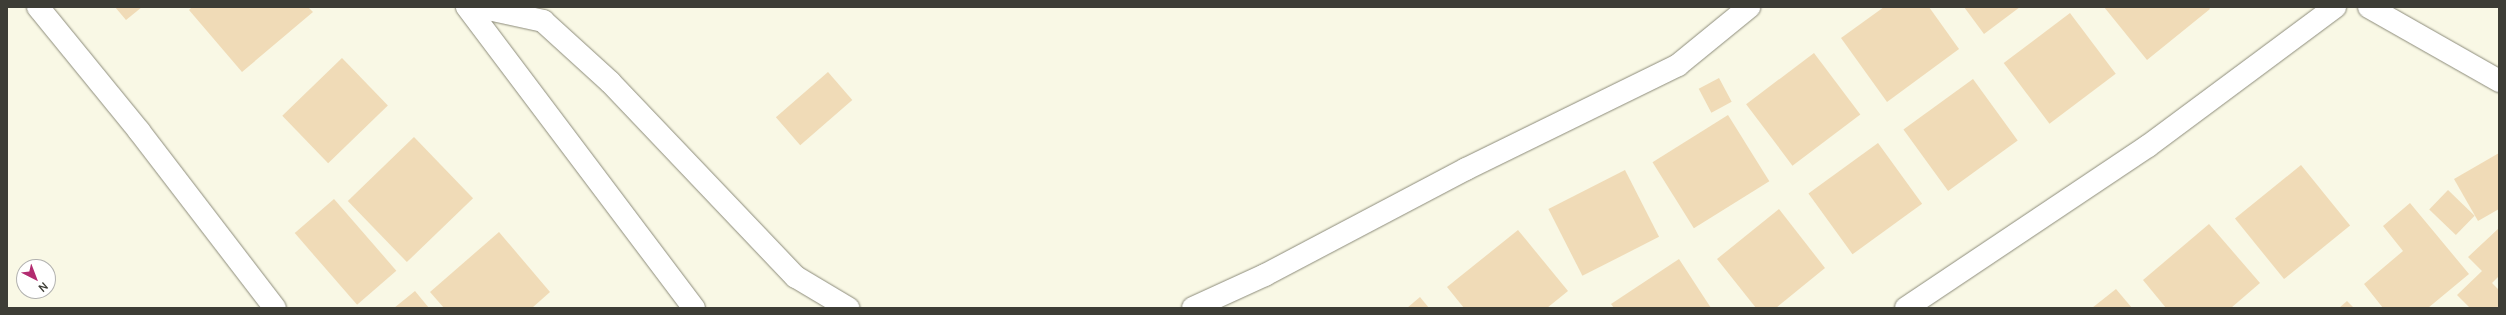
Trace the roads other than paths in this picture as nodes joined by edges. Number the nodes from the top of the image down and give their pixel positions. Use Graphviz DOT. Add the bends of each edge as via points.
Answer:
graph roads {
  1 [pos="38,7"];
  2 [pos="467,7"];
  3 [pos="479,7"];
  4 [pos="1749,7"];
  5 [pos="2335,7"];
  6 [pos="2369,7"];
  7 [pos="2499,81"];
  8 [pos="275,308"];
  9 [pos="694,308"];
  10 [pos="848,308"];
  11 [pos="1193,308"];
  12 [pos="1906,308"];
  1 -- 8 [label="street" via="139,131"];
  2 -- 9 [label="street"];
  3 -- 10 [label="street" via="543,21 610,82 796,277"];
  4 -- 11 [label="street" via="1678,65 1466,169 1265,275"];
  5 -- 12 [label="street" via="2148,146"];
  6 -- 7 [label="street"];
}
